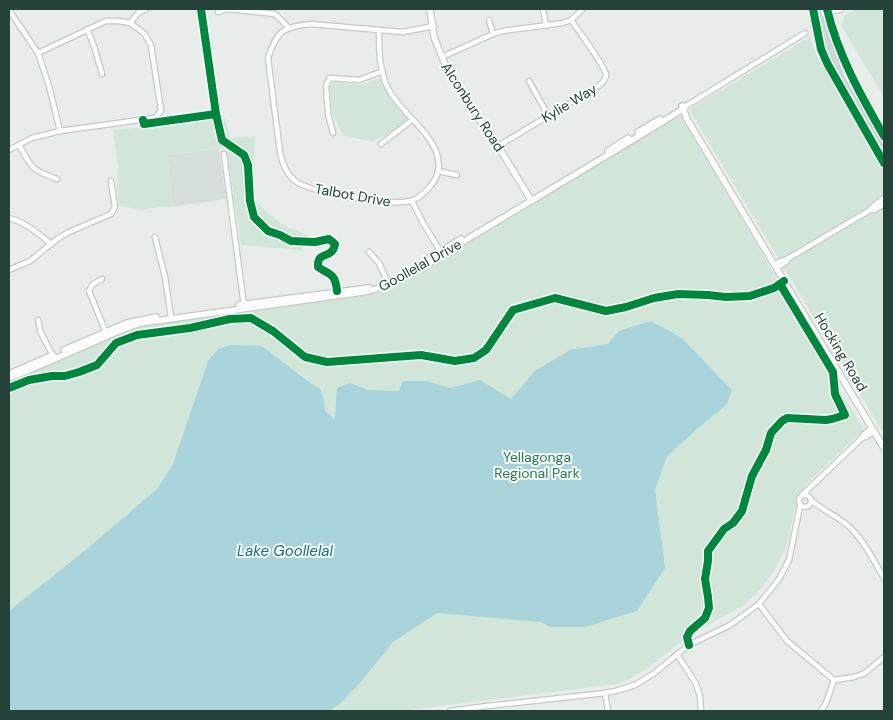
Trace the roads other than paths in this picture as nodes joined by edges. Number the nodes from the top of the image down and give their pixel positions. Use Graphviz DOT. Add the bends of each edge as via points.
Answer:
graph roads {
  1 [pos="146,9"];
  2 [pos="431,9"];
  3 [pos="543,9"];
  4 [pos="583,9"];
  5 [pos="841,9"];
  6 [pos="9,10"];
  7 [pos="828,10"];
  8 [pos="218,12"];
  9 [pos="818,12"];
  10 [pos="490,20"];
  11 [pos="571,20"];
  12 [pos="130,23"];
  13 [pos="433,26"];
  14 [pos="546,26"];
  15 [pos="288,28"];
  16 [pos="87,29"];
  17 [pos="379,31"];
  18 [pos="805,33"];
  19 [pos="493,34"];
  20 [pos="38,53"];
  21 [pos="443,57"];
  22 [pos="382,71"];
  23 [pos="102,74"];
  24 [pos="529,81"];
  25 [pos="682,108"];
  26 [pos="548,115"];
  27 [pos="412,120"];
  28 [pos="60,131"];
  29 [pos="333,133"];
  30 [pos="884,136"];
  31 [pos="381,144"];
  32 [pos="19,145"];
  33 [pos="500,145"];
  34 [pos="9,150"];
  35 [pos="224,154"];
  36 [pos="884,156"];
  37 [pos="438,171"];
  38 [pos="457,175"];
  39 [pos="57,179"];
  40 [pos="111,181"];
  41 [pos="531,198"];
  42 [pos="884,198"];
  43 [pos="412,201"];
  44 [pos="884,204"];
  45 [pos="870,210"];
  46 [pos="9,218"];
  47 [pos="155,237"];
  48 [pos="51,244"];
  49 [pos="369,252"];
  50 [pos="441,253"];
  51 [pos="776,266"];
  52 [pos="9,270"];
  53 [pos="102,279"];
  54 [pos="388,283"];
  55 [pos="244,307"];
  56 [pos="171,317"];
  57 [pos="38,320"];
  58 [pos="106,334"];
  59 [pos="54,356"];
  60 [pos="9,374"];
  61 [pos="9,378"];
  62 [pos="873,429"];
  63 [pos="884,448"];
  64 [pos="814,484"];
  65 [pos="802,495"];
  66 [pos="810,499"];
  67 [pos="805,506"];
  68 [pos="820,508"];
  69 [pos="884,578"];
  70 [pos="758,604"];
  71 [pos="677,654"];
  72 [pos="884,657"];
  73 [pos="834,680"];
  74 [pos="605,693"];
  75 [pos="479,709"];
  76 [pos="450,711"];
  77 [pos="608,711"];
  78 [pos="701,711"];
  79 [pos="821,711"];
  1 -- 12 [label="street"];
  2 -- 13 [label="street, Alconbury Road"];
  3 -- 14 [label="street"];
  4 -- 11 [label="street"];
  5 -- 7 [label="street"];
  6 -- 20 [label="street"];
  7 -- 9 [label="street"];
  7 -- 30 [label="main road" via="849,72"];
  8 -- 15 [label="street" via="228,9 275,14"];
  9 -- 36 [label="main road" via="840,78"];
  10 -- 19 [label="street"];
  11 -- 14 [label="street"];
  11 -- 26 [label="street, Kylie Way" via="599,61 605,79"];
  12 -- 16 [label="street" via="106,21"];
  12 -- 28 [label="street" via="144,33 151,45 160,113 154,118"];
  13 -- 17 [label="street" via="403,32"];
  13 -- 21 [label="street, Alconbury Road" via="436,45"];
  14 -- 19 [label="street"];
  15 -- 17 [label="street" via="310,24"];
  15 -- 43 [label="street, Talbot Drive" via="273,44 268,58 280,152 288,173 301,184 334,194 399,203"];
  16 -- 20 [label="street"];
  16 -- 23 [label="street"];
  17 -- 22 [label="street"];
  18 -- 25 [label="street, Goollelal Drive"];
  19 -- 21 [label="street"];
  20 -- 28 [label="street"];
  21 -- 33 [label="street, Alconbury Road" via="479,119"];
  22 -- 27 [label="street" via="389,90"];
  22 -- 29 [label="street" via="359,80 328,80 328,114"];
  24 -- 26 [label="street"];
  25 -- 41 [label="street, Goollelal Drive"];
  25 -- 51 [label="street, Hocking Road"];
  26 -- 33 [label="street, Kylie Way"];
  27 -- 31 [label="street"];
  27 -- 37 [label="street" via="434,147"];
  28 -- 32 [label="street"];
  32 -- 34 [label="street"];
  32 -- 39 [label="street" via="34,169"];
  33 -- 41 [label="street, Alconbury Road"];
  35 -- 55 [label="street"];
  37 -- 38 [label="street"];
  37 -- 43 [label="street" via="430,186"];
  40 -- 48 [label="street" via="115,207 111,214 69,232"];
  41 -- 50 [label="street, Goollelal Drive"];
  42 -- 45 [label="street"];
  43 -- 50 [label="street"];
  44 -- 45 [label="street"];
  45 -- 51 [label="street"];
  46 -- 48 [label="street" via="33,228"];
  47 -- 56 [label="street"];
  48 -- 52 [label="street" via="30,261"];
  49 -- 54 [label="street" via="379,263"];
  50 -- 54 [label="street, Goollelal Drive"];
  51 -- 62 [label="street, Hocking Road"];
  53 -- 58 [label="street" via="89,291"];
  54 -- 55 [label="street, Goollelal Drive"];
  55 -- 56 [label="street, Goollelal Drive"];
  56 -- 58 [label="street, Goollelal Drive" via="139,320"];
  57 -- 59 [label="street" via="41,333"];
  58 -- 59 [label="street, Goollelal Drive"];
  59 -- 60 [label="street, Goollelal Drive"];
  59 -- 61 [label="street, Goollelal Drive"];
  62 -- 63 [label="street, Hocking Road"];
  62 -- 64 [label="street"];
  64 -- 65 [label="street"];
  64 -- 66 [label="street"];
  65 -- 66 [label="street"];
  65 -- 67 [label="street" via="798,500"];
  66 -- 67 [label="street" via="811,503"];
  66 -- 68 [label="street"];
  67 -- 68 [label="street"];
  67 -- 70 [label="street" via="799,514 788,560"];
  68 -- 69 [label="street" via="846,524"];
  70 -- 71 [label="street" via="730,625"];
  70 -- 73 [label="street" via="787,642"];
  71 -- 74 [label="street" via="634,685"];
  71 -- 78 [label="street" via="696,684"];
  72 -- 73 [label="street" via="865,673"];
  73 -- 79 [label="street"];
  74 -- 75 [label="street"];
  74 -- 77 [label="street"];
  75 -- 76 [label="street"];
}
